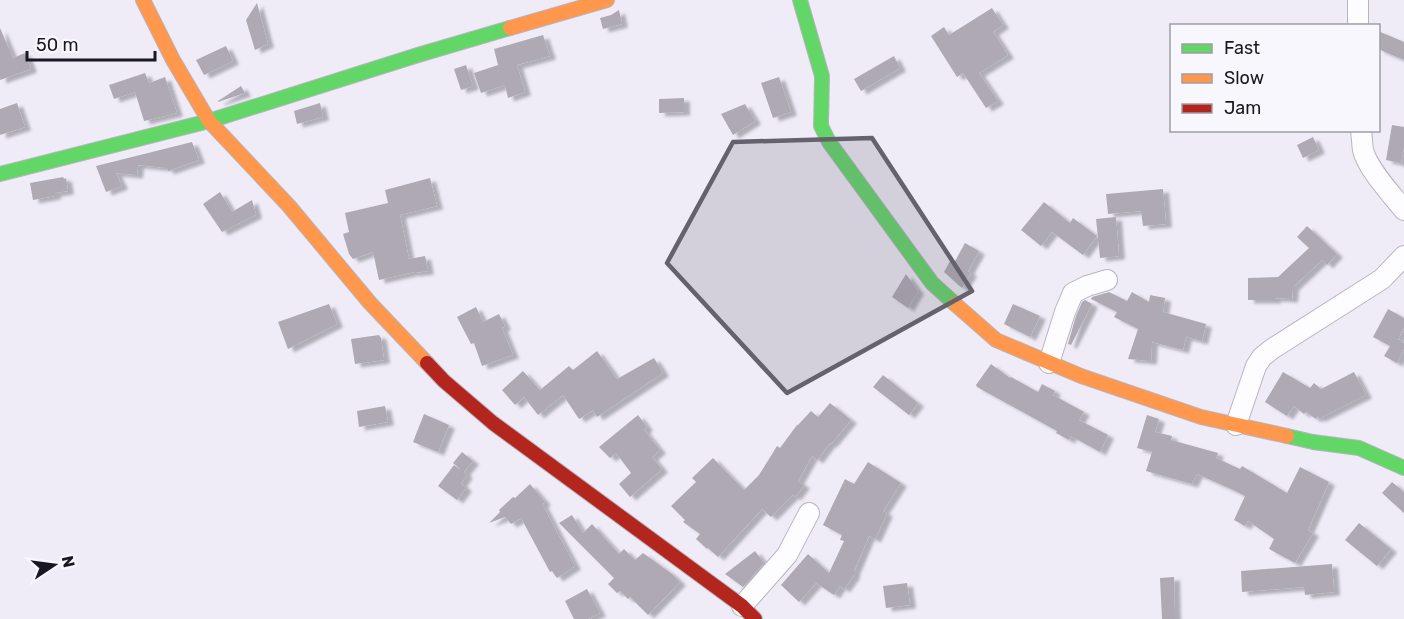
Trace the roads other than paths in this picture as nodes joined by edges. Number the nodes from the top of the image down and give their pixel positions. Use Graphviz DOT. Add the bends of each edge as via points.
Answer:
graph roads {
  1 [pos="143,0"];
  2 [pos="606,0"];
  3 [pos="800,0"];
  4 [pos="1358,0"];
  5 [pos="1358,24"];
  6 [pos="209,121"];
  7 [pos="1361,132"];
  8 [pos="0,174"];
  9 [pos="1404,210"];
  10 [pos="1404,256"];
  11 [pos="1107,280"];
  12 [pos="1050,363"];
  13 [pos="1236,425"];
  14 [pos="1404,468"];
  15 [pos="809,513"];
  16 [pos="749,612"];
  1 -- 6 [label="street"];
  2 -- 6 [label="street"];
  3 -- 12 [label="street" via="822,76 821,126 829,142 932,283 996,340"];
  4 -- 5 [label="street"];
  6 -- 8 [label="street"];
  6 -- 16 [label="street" via="444,381 493,423"];
  7 -- 9 [label="street" via="1365,157"];
  10 -- 13 [label="street" via="1382,279 1262,357"];
  11 -- 12 [label="street" via="1073,293"];
  12 -- 13 [label="street" via="1201,417"];
  13 -- 14 [label="street" via="1359,448"];
  15 -- 16 [label="street"];
}
